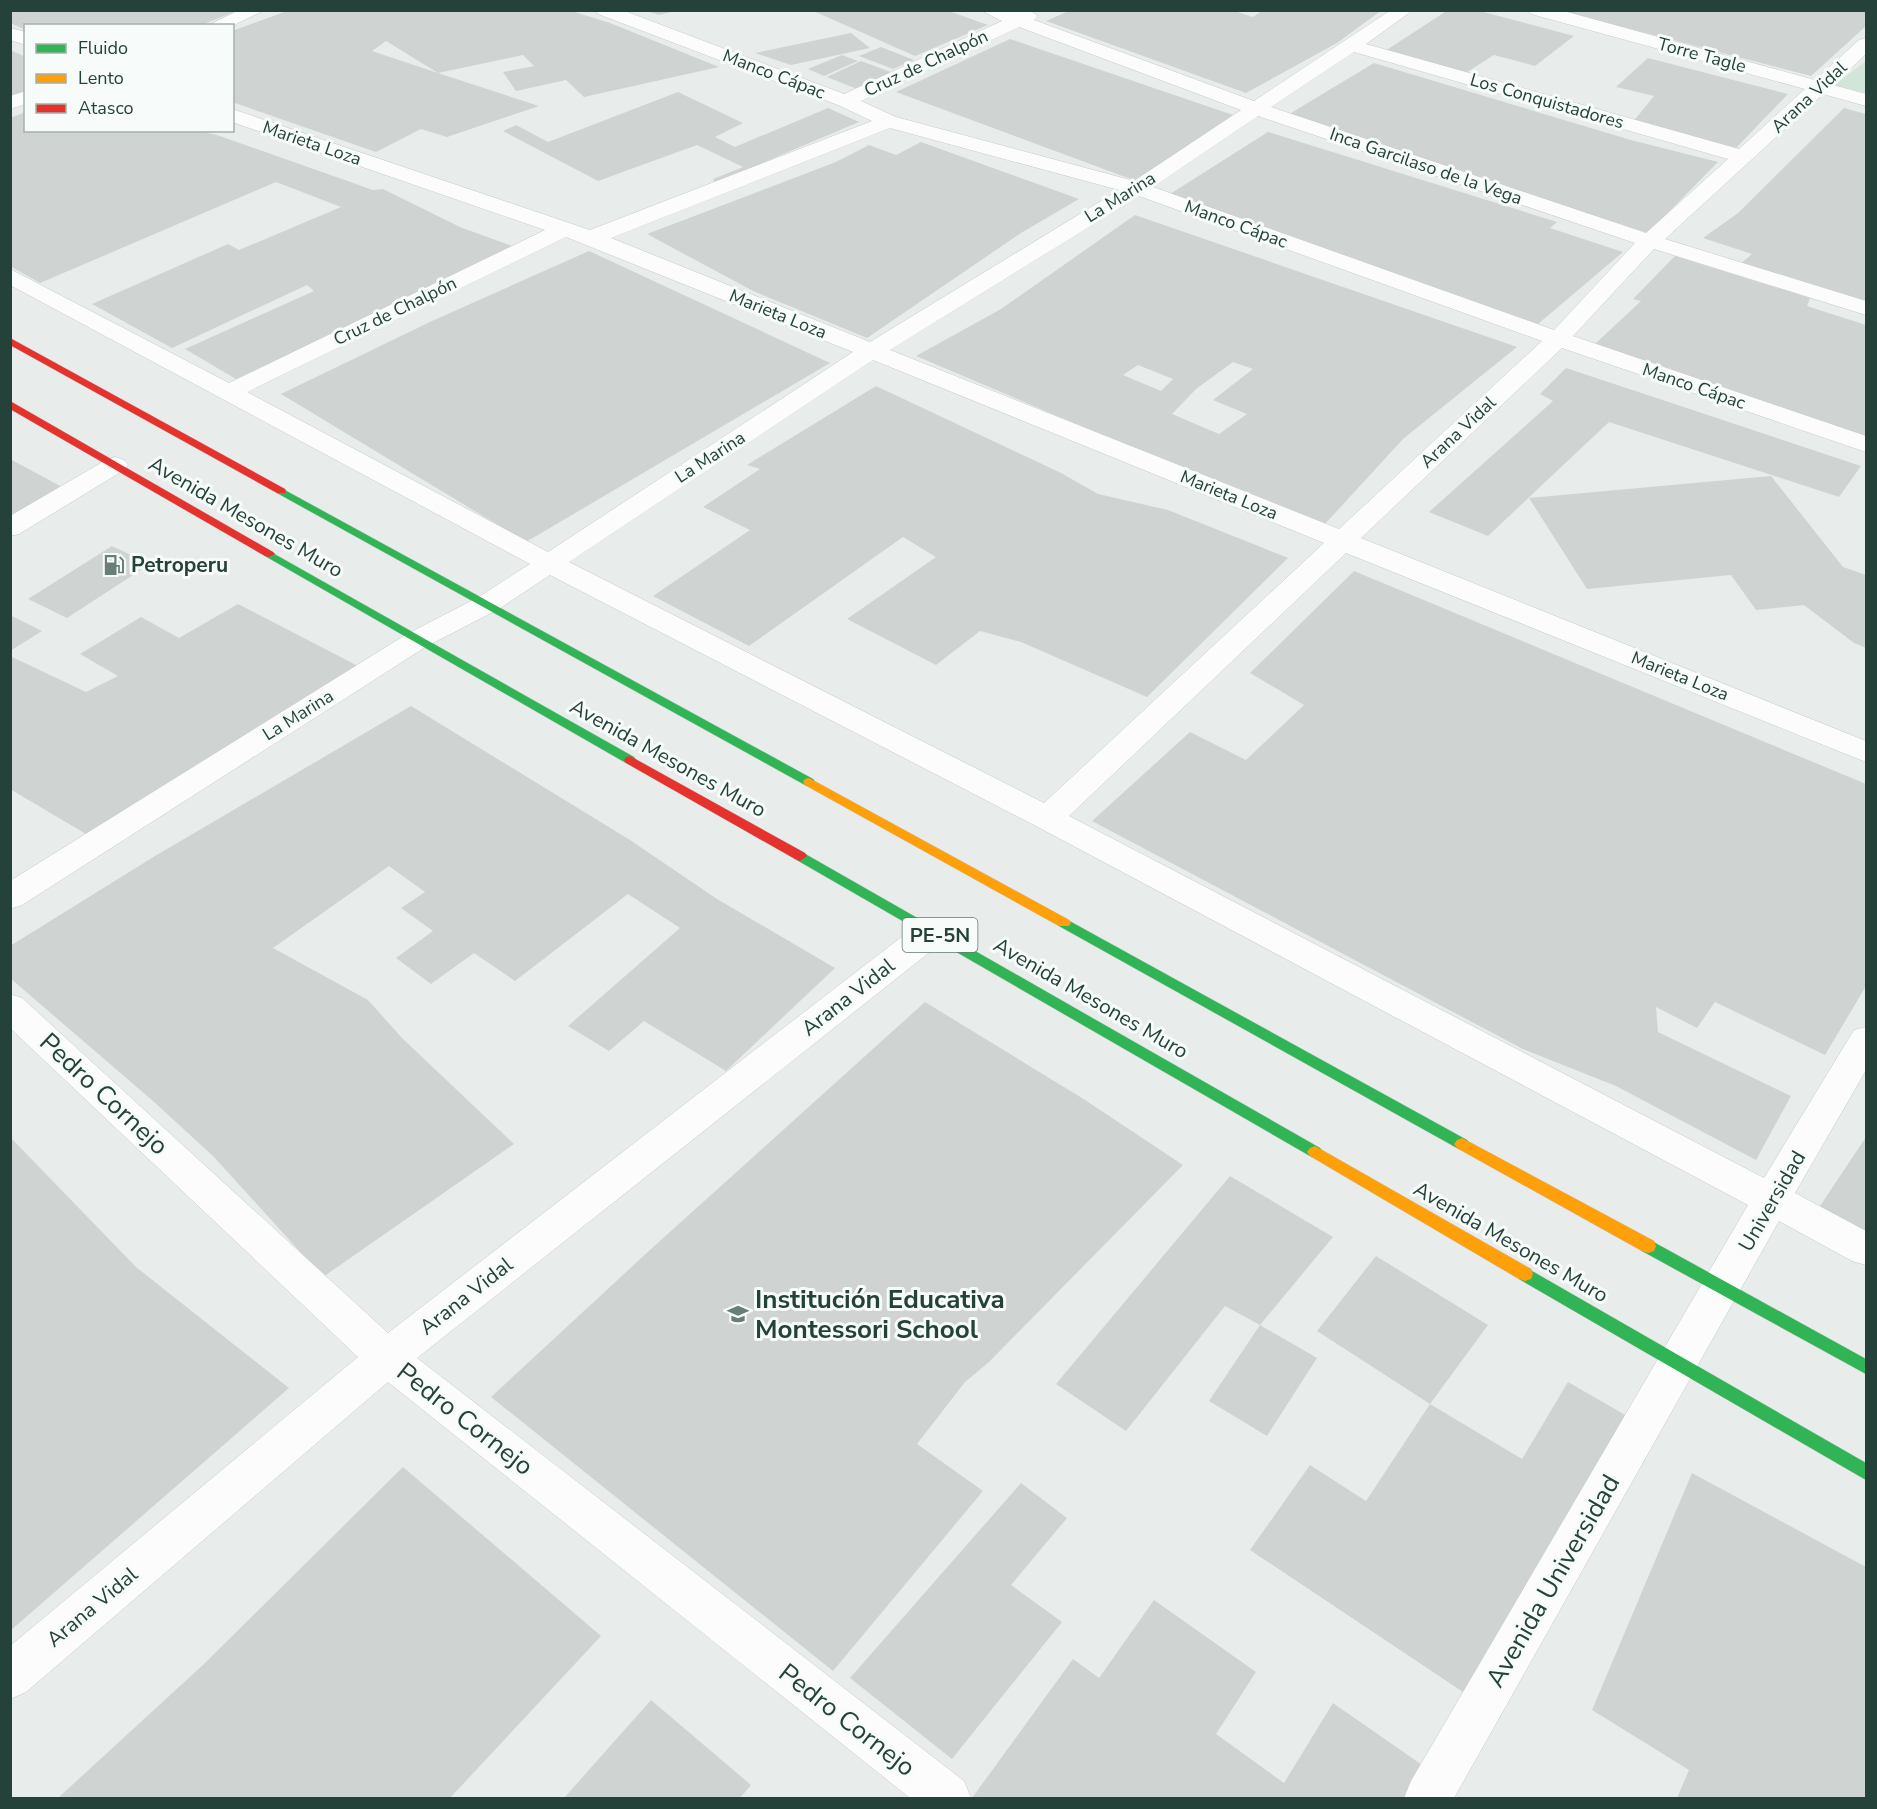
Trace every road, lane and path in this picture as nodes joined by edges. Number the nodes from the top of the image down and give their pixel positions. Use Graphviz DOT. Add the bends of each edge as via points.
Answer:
graph roads {
  1 [pos="256,10"];
  2 [pos="604,10"];
  3 [pos="989,10"];
  4 [pos="1040,10"];
  5 [pos="1404,10"];
  6 [pos="1537,10"];
  7 [pos="1019,21"];
  8 [pos="221,24"];
  9 [pos="1866,44"];
  10 [pos="1350,45"];
  11 [pos="1820,88"];
  12 [pos="1866,100"];
  13 [pos="845,101"];
  14 [pos="1257,109"];
  15 [pos="234,116"];
  16 [pos="889,121"];
  17 [pos="1744,157"];
  18 [pos="1137,188"];
  19 [pos="562,230"];
  20 [pos="591,238"];
  21 [pos="1650,241"];
  22 [pos="10,276"];
  23 [pos="1866,309"];
  24 [pos="1558,339"];
  25 [pos="10,341"];
  26 [pos="871,351"];
  27 [pos="229,392"];
  28 [pos="10,404"];
  29 [pos="1866,444"];
  30 [pos="115,465"];
  31 [pos="10,528"];
  32 [pos="1342,540"];
  33 [pos="549,563"];
  34 [pos="487,604"];
  35 [pos="417,640"];
  36 [pos="1866,752"];
  37 [pos="1047,818"];
  38 [pos="10,897"];
  39 [pos="933,931"];
  40 [pos="10,1007"];
  41 [pos="1866,1040"];
  42 [pos="1771,1200"];
  43 [pos="1866,1249"];
  44 [pos="1722,1287"];
  45 [pos="387,1358"];
  46 [pos="1678,1363"];
  47 [pos="1866,1367"];
  48 [pos="1866,1472"];
  49 [pos="10,1676"];
  50 [pos="947,1798"];
  51 [pos="1428,1798"];
  1 -- 8 [label="street"];
  2 -- 13 [label="street, Manco Cápac"];
  3 -- 7 [label="street, Inca Garcilaso de la Vega"];
  4 -- 7 [label="street, Cruz de Chalpón"];
  5 -- 10 [label="street, La Marina"];
  6 -- 11 [label="street, Torre Tagle"];
  7 -- 13 [label="street, Cruz de Chalpón"];
  7 -- 14 [label="street, Inca Garcilaso de la Vega"];
  9 -- 11 [label="street, Arana Vidal"];
  10 -- 14 [label="street, La Marina"];
  10 -- 17 [label="street, Los Conquistadores"];
  11 -- 12 [label="street, Torre Tagle"];
  11 -- 17 [label="street, Arana Vidal"];
  13 -- 16 [label="street, Manco Cápac"];
  14 -- 18 [label="street, La Marina"];
  14 -- 21 [label="street, Inca Garcilaso de la Vega"];
  15 -- 19 [label="street, Marieta Loza"];
  16 -- 18 [label="street, Manco Cápac"];
  16 -- 20 [label="street, Cruz de Chalpón"];
  17 -- 21 [label="street, Arana Vidal"];
  18 -- 24 [label="street, Manco Cápac"];
  18 -- 26 [label="street, La Marina"];
  19 -- 20 [label="street, Marieta Loza"];
  19 -- 27 [label="street, Cruz de Chalpón"];
  20 -- 26 [label="street, Marieta Loza"];
  21 -- 23 [label="street, Inca Garcilaso de la Vega"];
  21 -- 24 [label="street, Arana Vidal"];
  22 -- 27 [label="street"];
  24 -- 29 [label="street, Manco Cápac"];
  24 -- 32 [label="street, Arana Vidal"];
  25 -- 34 [label="highway"];
  26 -- 32 [label="street, Marieta Loza"];
  26 -- 33 [label="street, La Marina"];
  27 -- 33 [label="street"];
  28 -- 30 [label="highway, Avenida Mesones Muro / PE-5N"];
  30 -- 31 [label="street"];
  30 -- 35 [label="highway, Avenida Mesones Muro / PE-5N"];
  32 -- 36 [label="street, Marieta Loza"];
  32 -- 37 [label="street, Arana Vidal"];
  33 -- 34 [label="street, La Marina"];
  33 -- 37 [label="street"];
  34 -- 35 [label="street, La Marina"];
  34 -- 44 [label="highway"];
  35 -- 38 [label="street, La Marina"];
  35 -- 39 [label="highway, Avenida Mesones Muro / PE-5N"];
  37 -- 42 [label="street"];
  39 -- 45 [label="street, Arana Vidal"];
  39 -- 46 [label="highway, Avenida Mesones Muro / PE-5N"];
  40 -- 45 [label="street, Pedro Cornejo"];
  41 -- 42 [label="street, Universidad"];
  42 -- 43 [label="street"];
  42 -- 44 [label="street, Universidad"];
  44 -- 46 [label="street, Universidad"];
  44 -- 47 [label="highway"];
  45 -- 49 [label="street, Arana Vidal"];
  45 -- 50 [label="street, Pedro Cornejo"];
  46 -- 48 [label="highway, Avenida Mesones Muro / PE-5N"];
  46 -- 51 [label="street, Avenida Universidad"];
}
